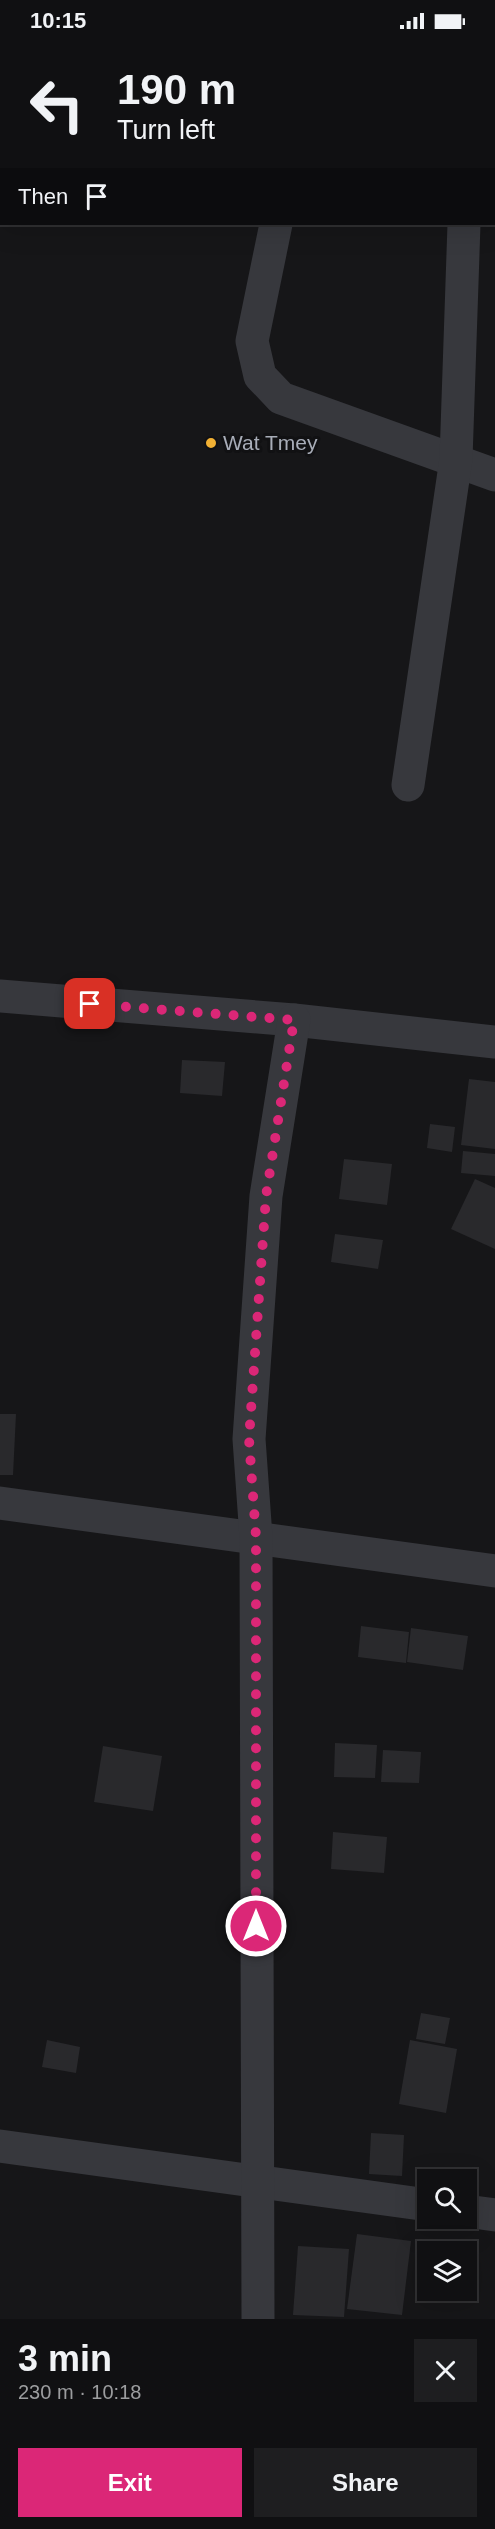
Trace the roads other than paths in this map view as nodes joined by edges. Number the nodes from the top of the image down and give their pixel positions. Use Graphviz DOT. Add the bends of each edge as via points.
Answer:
graph roads {
  1 [pos="276,225"];
  2 [pos="464,225"];
  3 [pos="456,459"];
  4 [pos="495,475"];
  5 [pos="408,785"];
  6 [pos="0,996"];
  7 [pos="294,1020"];
  8 [pos="495,1042"];
  9 [pos="0,1503"];
  10 [pos="256,1537"];
  11 [pos="495,1571"];
  12 [pos="0,2146"];
  13 [pos="257,2181"];
  14 [pos="417,2203"];
  15 [pos="477,2213"];
  16 [pos="495,2215"];
  17 [pos="258,2319"];
  1 -- 3 [label="street" via="252,341 260,376 281,398"];
  2 -- 3 [label="street"];
  3 -- 4 [label="street"];
  3 -- 5 [label="street"];
  6 -- 7 [label="street"];
  7 -- 8 [label="street"];
  7 -- 10 [label="street" via="265,1220 249,1439"];
  9 -- 10 [label="street"];
  10 -- 11 [label="street"];
  10 -- 13 [label="street"];
  12 -- 13 [label="street"];
  13 -- 14 [label="street"];
  13 -- 17 [label="street"];
  15 -- 16 [label="street"];
}
